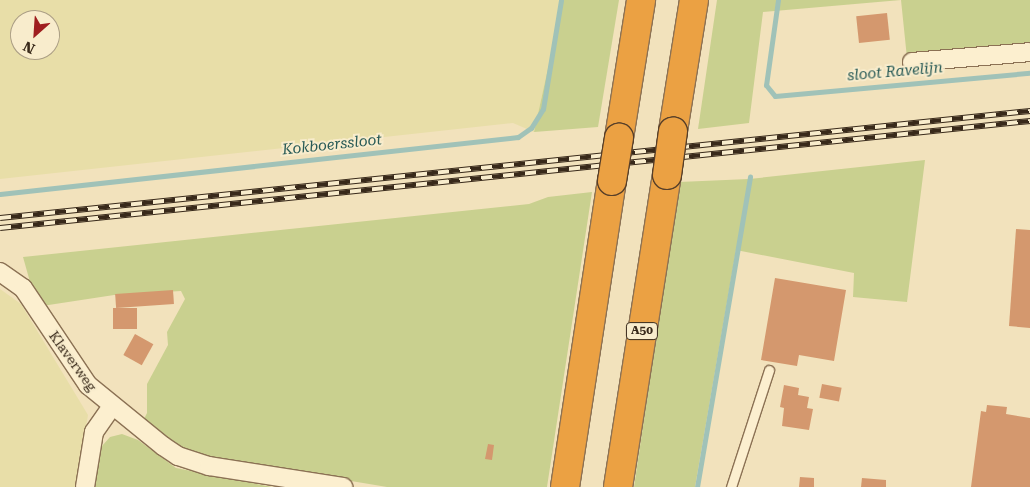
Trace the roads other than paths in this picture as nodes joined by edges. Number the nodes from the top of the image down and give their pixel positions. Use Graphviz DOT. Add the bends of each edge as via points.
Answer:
graph roads {
  1 [pos="641,0"];
  2 [pos="694,0"];
  3 [pos="1030,52"];
  4 [pos="912,62"];
  5 [pos="0,272"];
  6 [pos="769,370"];
  7 [pos="112,406"];
  8 [pos="85,487"];
  9 [pos="343,487"];
  10 [pos="565,487"];
  11 [pos="618,487"];
  12 [pos="731,487"];
  1 -- 10 [label="highway, bridge"];
  2 -- 11 [label="highway, A50, bridge"];
  3 -- 4 [label="street"];
  5 -- 7 [label="street, Klaverweg" via="23,288 75,367"];
  6 -- 12 [label="lane"];
  7 -- 8 [label="street" via="94,432"];
  7 -- 9 [label="street, Klaverweg" via="162,446 195,462"];
}
